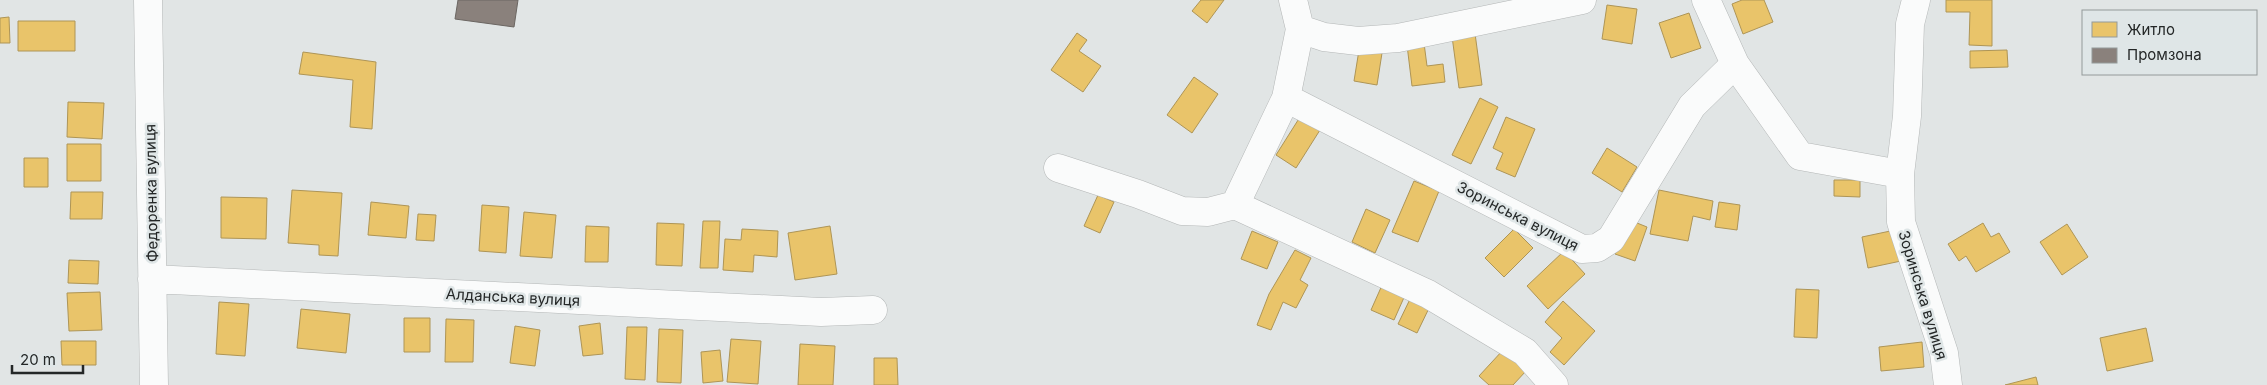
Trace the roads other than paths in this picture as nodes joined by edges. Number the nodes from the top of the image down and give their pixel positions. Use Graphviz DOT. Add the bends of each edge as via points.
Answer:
graph roads {
  1 [pos="148,0"];
  2 [pos="1293,0"];
  3 [pos="1582,0"];
  4 [pos="1706,0"];
  5 [pos="1916,0"];
  6 [pos="1300,30"];
  7 [pos="1735,64"];
  8 [pos="1286,98"];
  9 [pos="1058,168"];
  10 [pos="1900,174"];
  11 [pos="1235,205"];
  12 [pos="152,279"];
  13 [pos="873,310"];
  14 [pos="154,385"];
  15 [pos="1554,385"];
  16 [pos="1948,385"];
  1 -- 12 [label="street, Федоренка вулиця"];
  2 -- 6 [label="street"];
  3 -- 6 [label="street" via="1398,38 1358,41"];
  4 -- 7 [label="street"];
  5 -- 10 [label="street, Зоринська вулиця" via="1910,24 1907,116"];
  6 -- 8 [label="street"];
  7 -- 8 [label="street, Зоринська вулиця" via="1692,106 1611,239 1597,248 1582,250"];
  7 -- 10 [label="street" via="1800,156"];
  8 -- 11 [label="street"];
  9 -- 11 [label="street" via="1182,211 1208,212"];
  10 -- 16 [label="street, Зоринська вулиця" via="1901,222 1944,353"];
  11 -- 15 [label="street" via="1428,294 1525,352"];
  12 -- 13 [label="street, Алданська вулиця" via="821,312"];
  12 -- 14 [label="street, Федоренка вулиця"];
}
